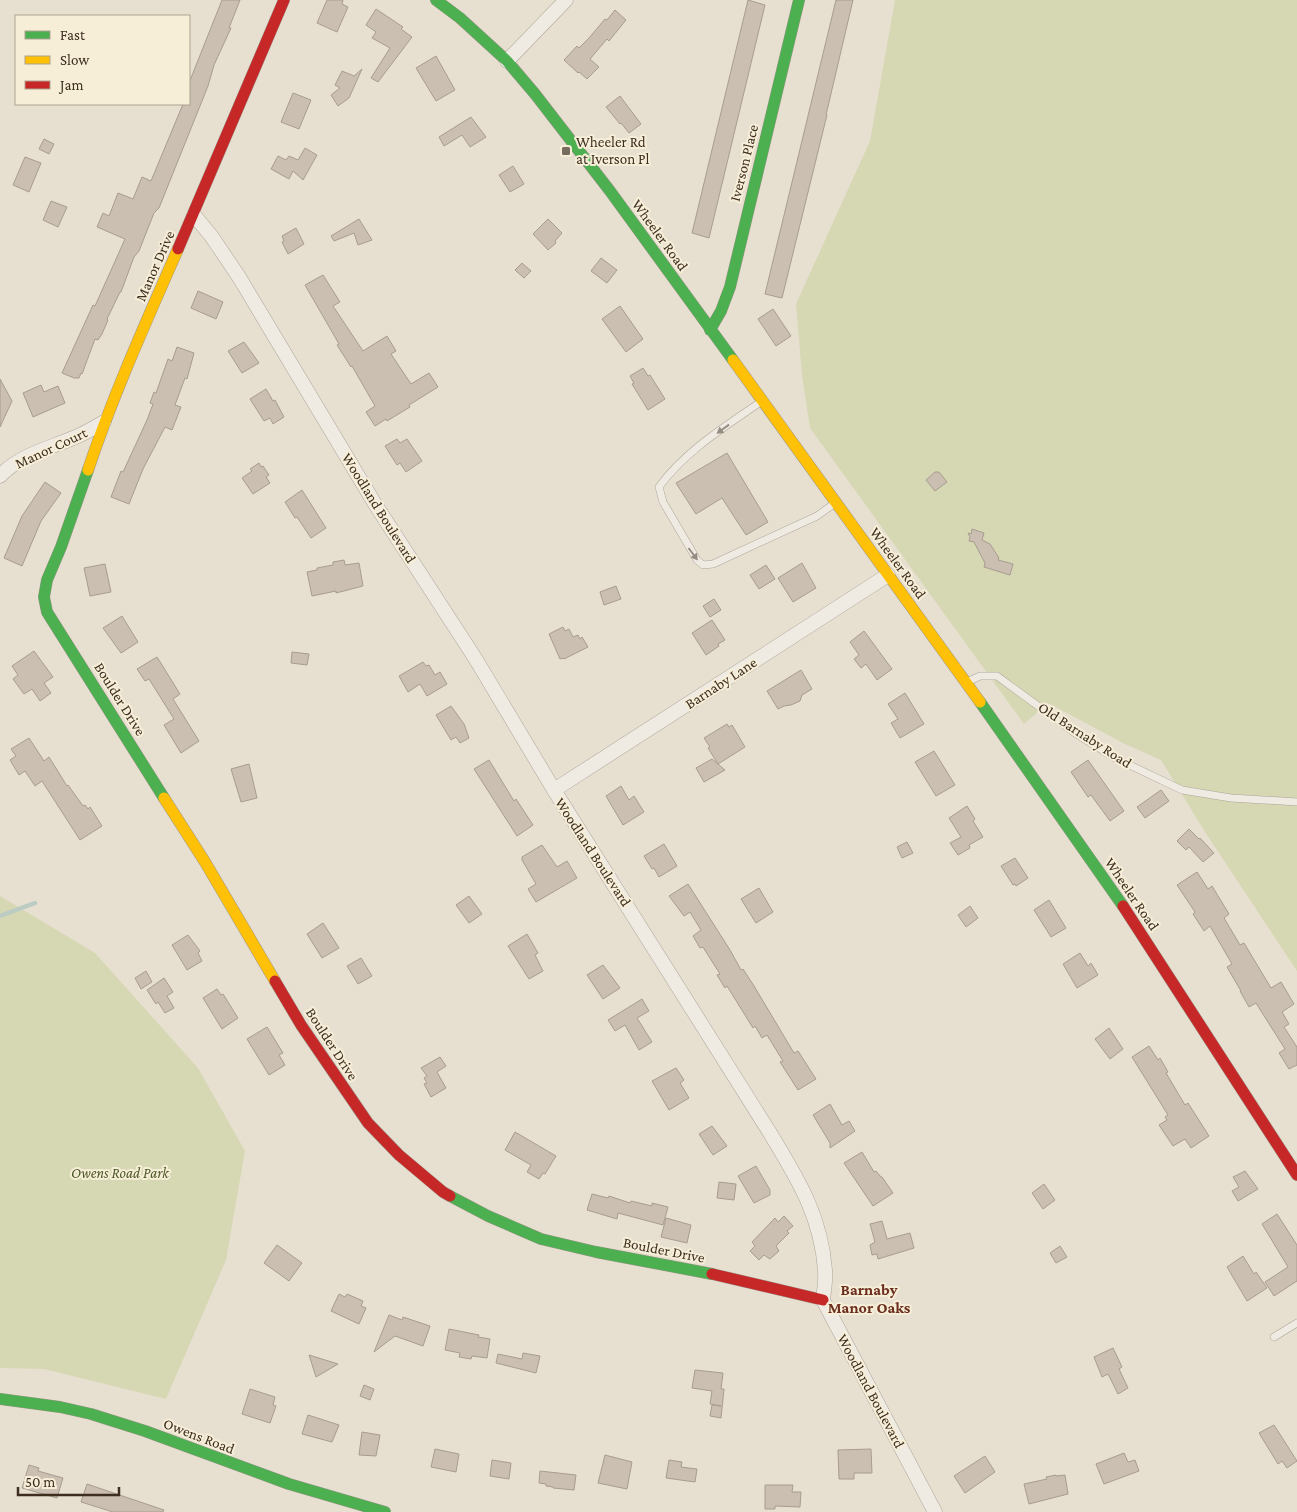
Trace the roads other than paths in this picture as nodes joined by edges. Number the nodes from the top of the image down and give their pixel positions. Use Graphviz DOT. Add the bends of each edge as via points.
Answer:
graph roads {
  1 [pos="284,0"];
  2 [pos="436,0"];
  3 [pos="566,0"];
  4 [pos="799,0"];
  5 [pos="508,61"];
  6 [pos="194,215"];
  7 [pos="710,330"];
  8 [pos="762,400"];
  9 [pos="104,422"];
  10 [pos="0,476"];
  11 [pos="836,502"];
  12 [pos="61,547"];
  13 [pos="888,575"];
  14 [pos="966,682"];
  15 [pos="554,790"];
  16 [pos="1297,802"];
  17 [pos="1297,1175"];
  18 [pos="824,1300"];
  19 [pos="1297,1323"];
  20 [pos="1274,1337"];
  21 [pos="0,1399"];
  22 [pos="354,1508"];
  23 [pos="385,1512"];
  24 [pos="935,1512"];
  1 -- 6 [label="street, Manor Drive"];
  2 -- 5 [label="street, Wheeler Road"];
  3 -- 5 [label="street"];
  4 -- 7 [label="street, Iverson Place" via="730,287"];
  5 -- 7 [label="street, Wheeler Road" via="610,191"];
  6 -- 9 [label="street, Manor Drive"];
  6 -- 15 [label="street, Woodland Boulevard" via="239,277 375,504 475,658"];
  7 -- 8 [label="street, Wheeler Road"];
  8 -- 11 [label="street, Wheeler Road"];
  8 -- 11 [label="lane, one-way" via="690,453 659,487 662,502 697,560 704,565 713,564 817,516"];
  9 -- 10 [label="street, Manor Court" via="75,438 32,454 13,464"];
  9 -- 12 [label="street, Manor Drive"];
  11 -- 13 [label="street, Wheeler Road"];
  12 -- 18 [label="street, Boulder Drive" via="45,589 44,604 48,612 205,862 301,1025 368,1123 399,1155 443,1192 541,1239 688,1268"];
  13 -- 14 [label="street, Wheeler Road"];
  13 -- 15 [label="street, Barnaby Lane"];
  14 -- 16 [label="lane, Old Barnaby Road" via="980,676 997,676 1115,758 1182,790 1231,798"];
  14 -- 17 [label="street, Wheeler Road" via="1136,925"];
  15 -- 18 [label="street, Woodland Boulevard" via="800,1183 818,1226 825,1272"];
  18 -- 24 [label="street, Woodland Boulevard"];
  19 -- 20 [label="lane"];
  21 -- 22 [label="street, Owens Road" via="91,1414"];
  22 -- 23 [label="street, Owens Road"];
}
